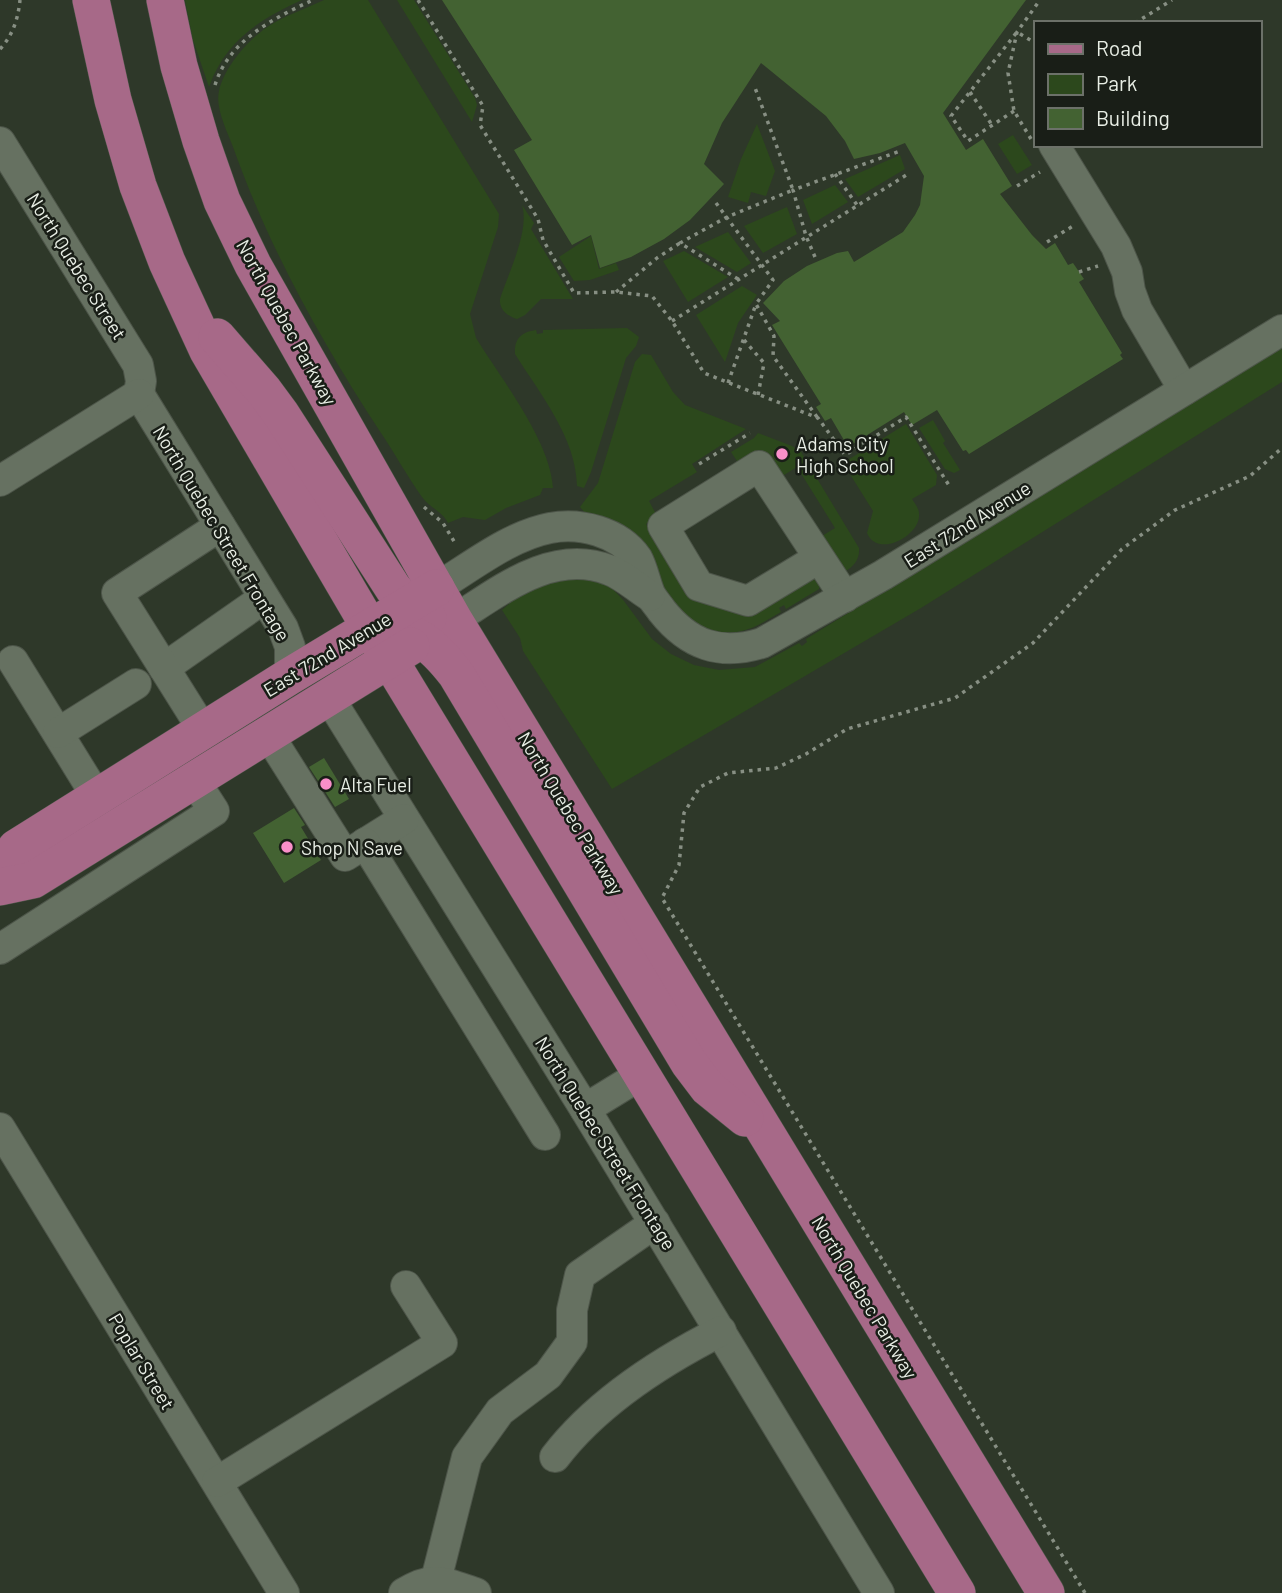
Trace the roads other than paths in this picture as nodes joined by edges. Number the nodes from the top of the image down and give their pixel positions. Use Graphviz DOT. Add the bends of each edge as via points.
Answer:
graph roads {
  1 [pos="91,0"];
  2 [pos="165,0"];
  3 [pos="0,142"];
  4 [pos="1051,156"];
  5 [pos="188,310"];
  6 [pos="1282,330"];
  7 [pos="1184,390"];
  8 [pos="139,394"];
  9 [pos="0,481"];
  10 [pos="220,526"];
  11 [pos="819,558"];
  12 [pos="650,596"];
  13 [pos="422,597"];
  14 [pos="845,597"];
  15 [pos="264,598"];
  16 [pos="454,620"];
  17 [pos="370,628"];
  18 [pos="421,639"];
  19 [pos="390,659"];
  20 [pos="13,661"];
  21 [pos="164,668"];
  22 [pos="290,676"];
  23 [pos="136,684"];
  24 [pos="328,696"];
  25 [pos="203,730"];
  26 [pos="58,733"];
  27 [pos="268,734"];
  28 [pos="194,780"];
  29 [pos="97,797"];
  30 [pos="404,819"];
  31 [pos="365,843"];
  32 [pos="0,869"];
  33 [pos="0,887"];
  34 [pos="0,949"];
  35 [pos="642,1074"];
  36 [pos="585,1109"];
  37 [pos="0,1128"];
  38 [pos="763,1129"];
  39 [pos="545,1135"];
  40 [pos="655,1223"];
  41 [pos="407,1286"];
  42 [pos="720,1331"];
  43 [pos="555,1457"];
  44 [pos="217,1482"];
  45 [pos="436,1580"];
  46 [pos="284,1593"];
  47 [pos="404,1593"];
  48 [pos="475,1593"];
  49 [pos="879,1593"];
  50 [pos="957,1593"];
  51 [pos="1046,1593"];
  1 -- 5 [label="main road" via="138,186"];
  2 -- 13 [label="main road, North Quebec Parkway" via="187,96 222,201"];
  3 -- 8 [label="street, North Quebec Street" via="138,365"];
  4 -- 7 [label="street" via="1116,246 1137,310"];
  5 -- 13 [label="main road" via="264,391 393,589"];
  5 -- 17 [label="main road" via="231,393"];
  6 -- 7 [label="street, East 72nd Avenue"];
  7 -- 14 [label="street, East 72nd Avenue"];
  8 -- 9 [label="street"];
  8 -- 10 [label="street, North Quebec Street Frontage"];
  10 -- 15 [label="street, North Quebec Street Frontage"];
  10 -- 21 [label="street" via="117,593"];
  11 -- 11 [label="street" via="759,466 663,526 699,586 748,601"];
  11 -- 14 [label="street"];
  12 -- 13 [label="street, East 72nd Avenue" via="638,560 625,544 607,534 569,526 519,539"];
  12 -- 14 [label="street, East 72nd Avenue" via="690,638 728,649 762,643"];
  12 -- 16 [label="street, East 72nd Avenue" via="612,571 559,565 535,572"];
  13 -- 16 [label="main road, North Quebec Parkway"];
  13 -- 17 [label="main road, East 72nd Avenue"];
  15 -- 21 [label="street"];
  15 -- 22 [label="street, North Quebec Street Frontage" via="287,636"];
  16 -- 18 [label="main road, East 72nd Avenue"];
  16 -- 38 [label="main road, North Quebec Parkway"];
  17 -- 18 [label="main road" via="401,628"];
  17 -- 19 [label="main road"];
  17 -- 22 [label="main road, East 72nd Avenue"];
  18 -- 19 [label="main road, East 72nd Avenue"];
  18 -- 38 [label="main road" via="456,674 690,1063 722,1101"];
  19 -- 24 [label="main road, East 72nd Avenue"];
  19 -- 35 [label="main road"];
  20 -- 26 [label="street"];
  21 -- 25 [label="street"];
  22 -- 25 [label="main road, East 72nd Avenue"];
  23 -- 26 [label="street"];
  24 -- 27 [label="main road, East 72nd Avenue"];
  24 -- 30 [label="street, North Quebec Street Frontage"];
  25 -- 29 [label="main road, East 72nd Avenue"];
  26 -- 29 [label="street"];
  27 -- 28 [label="main road, East 72nd Avenue"];
  27 -- 31 [label="street" via="345,856"];
  28 -- 33 [label="main road, East 72nd Avenue" via="33,880"];
  28 -- 34 [label="street" via="214,811"];
  29 -- 32 [label="main road, East 72nd Avenue" via="16,848"];
  30 -- 31 [label="street"];
  30 -- 36 [label="street, North Quebec Street Frontage"];
  31 -- 39 [label="street"];
  35 -- 36 [label="street"];
  35 -- 50 [label="main road"];
  36 -- 40 [label="street, North Quebec Street Frontage"];
  37 -- 44 [label="street, Poplar Street"];
  38 -- 51 [label="main road, North Quebec Parkway"];
  40 -- 42 [label="street, North Quebec Street Frontage"];
  40 -- 45 [label="street" via="580,1275 572,1310 572,1342 548,1376 500,1411 467,1457"];
  41 -- 44 [label="street" via="442,1343"];
  42 -- 43 [label="street" via="649,1372 578,1431"];
  42 -- 49 [label="street, North Quebec Street Frontage"];
  44 -- 46 [label="street, Poplar Street"];
  45 -- 47 [label="street"];
  45 -- 48 [label="street"];
}
